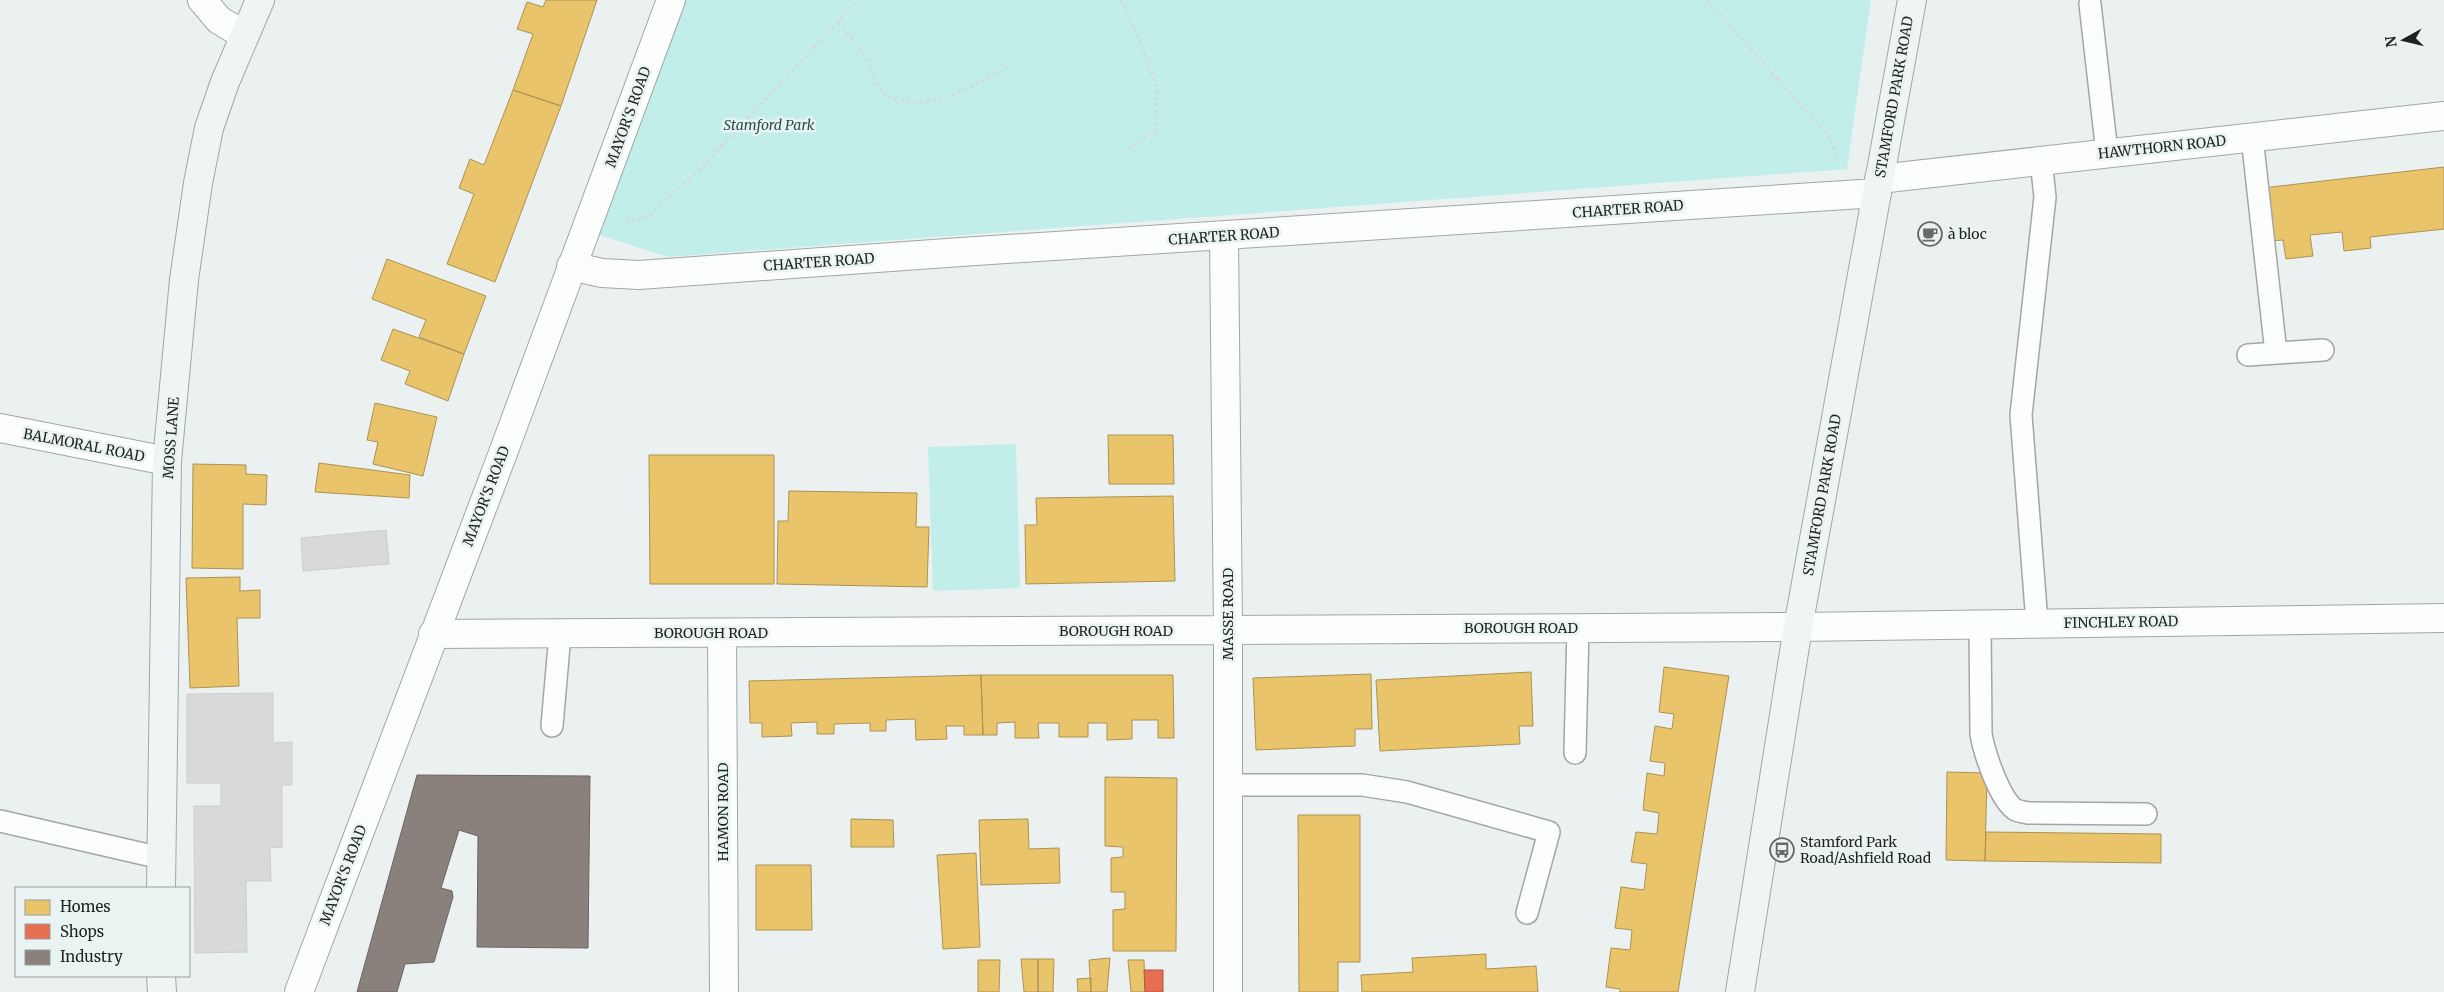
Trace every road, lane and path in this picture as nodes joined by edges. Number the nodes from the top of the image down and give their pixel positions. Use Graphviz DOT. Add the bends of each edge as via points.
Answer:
graph roads {
  1 [pos="202,0"];
  2 [pos="260,0"];
  3 [pos="671,0"];
  4 [pos="858,0"];
  5 [pos="1121,0"];
  6 [pos="1707,0"];
  7 [pos="1912,0"];
  8 [pos="2090,4"];
  9 [pos="838,23"];
  10 [pos="244,35"];
  11 [pos="1009,66"];
  12 [pos="2444,116"];
  13 [pos="2252,137"];
  14 [pos="1127,149"];
  15 [pos="2107,153"];
  16 [pos="2041,160"];
  17 [pos="1878,186"];
  18 [pos="1850,194"];
  19 [pos="586,230"];
  20 [pos="1224,236"];
  21 [pos="571,266"];
  22 [pos="2323,350"];
  23 [pos="2276,353"];
  24 [pos="2248,355"];
  25 [pos="0,428"];
  26 [pos="167,461"];
  27 [pos="2444,618"];
  28 [pos="1980,624"];
  29 [pos="2037,624"];
  30 [pos="1798,626"];
  31 [pos="1578,627"];
  32 [pos="1228,630"];
  33 [pos="722,633"];
  34 [pos="434,634"];
  35 [pos="560,634"];
  36 [pos="552,726"];
  37 [pos="1575,753"];
  38 [pos="1228,785"];
  39 [pos="2146,814"];
  40 [pos="0,821"];
  41 [pos="160,858"];
  42 [pos="161,887"];
  43 [pos="1527,913"];
  44 [pos="161,977"];
  45 [pos="162,992"];
  46 [pos="299,992"];
  47 [pos="724,992"];
  48 [pos="1228,992"];
  49 [pos="1740,992"];
  1 -- 10 [label="street" via="219,20"];
  2 -- 10 [label="street, MOSS LANE"];
  3 -- 19 [label="street, MAYOR'S ROAD"];
  4 -- 9 [label="path"];
  5 -- 14 [label="path" via="1141,43 1157,90 1156,130"];
  6 -- 18 [label="path" via="1831,139"];
  7 -- 17 [label="street, STAMFORD PARK ROAD"];
  8 -- 15 [label="lane"];
  9 -- 11 [label="path" via="863,51 878,86 886,96 912,102 942,98"];
  9 -- 19 [label="path" via="700,169 646,218"];
  10 -- 26 [label="street, MOSS LANE" via="215,106 203,153 184,280"];
  12 -- 13 [label="street, HAWTHORN ROAD"];
  13 -- 15 [label="street, HAWTHORN ROAD"];
  13 -- 23 [label="lane"];
  15 -- 16 [label="street, HAWTHORN ROAD"];
  16 -- 17 [label="street, HAWTHORN ROAD"];
  16 -- 29 [label="lane" via="2045,197 2021,415"];
  17 -- 18 [label="street, CHARTER ROAD"];
  17 -- 30 [label="street, STAMFORD PARK ROAD"];
  18 -- 20 [label="street, CHARTER ROAD"];
  19 -- 21 [label="street, MAYOR'S ROAD"];
  20 -- 21 [label="street, CHARTER ROAD" via="639,275 602,273"];
  20 -- 32 [label="street, MASSE ROAD"];
  21 -- 34 [label="street, MAYOR'S ROAD"];
  22 -- 23 [label="lane"];
  23 -- 24 [label="lane"];
  25 -- 26 [label="street, BALMORAL ROAD"];
  26 -- 41 [label="street, MOSS LANE"];
  27 -- 29 [label="street, FINCHLEY ROAD"];
  28 -- 29 [label="street, FINCHLEY ROAD"];
  28 -- 30 [label="street, FINCHLEY ROAD"];
  28 -- 39 [label="lane" via="1981,734 1984,752 2006,799 2016,810 2028,813"];
  30 -- 31 [label="street, BOROUGH ROAD"];
  30 -- 49 [label="street, STAMFORD PARK ROAD"];
  31 -- 32 [label="street, BOROUGH ROAD"];
  31 -- 37 [label="lane"];
  32 -- 33 [label="street, BOROUGH ROAD"];
  32 -- 38 [label="street, MASSE ROAD"];
  33 -- 35 [label="street, BOROUGH ROAD"];
  33 -- 47 [label="street, HAMON ROAD"];
  34 -- 35 [label="street, BOROUGH ROAD"];
  34 -- 46 [label="street, MAYOR'S ROAD"];
  35 -- 36 [label="lane"];
  38 -- 43 [label="lane" via="1362,784 1407,792 1549,832"];
  38 -- 48 [label="street, MASSE ROAD"];
  40 -- 41 [label="lane"];
  41 -- 42 [label="street, MOSS LANE"];
  44 -- 45 [label="street"];
}
